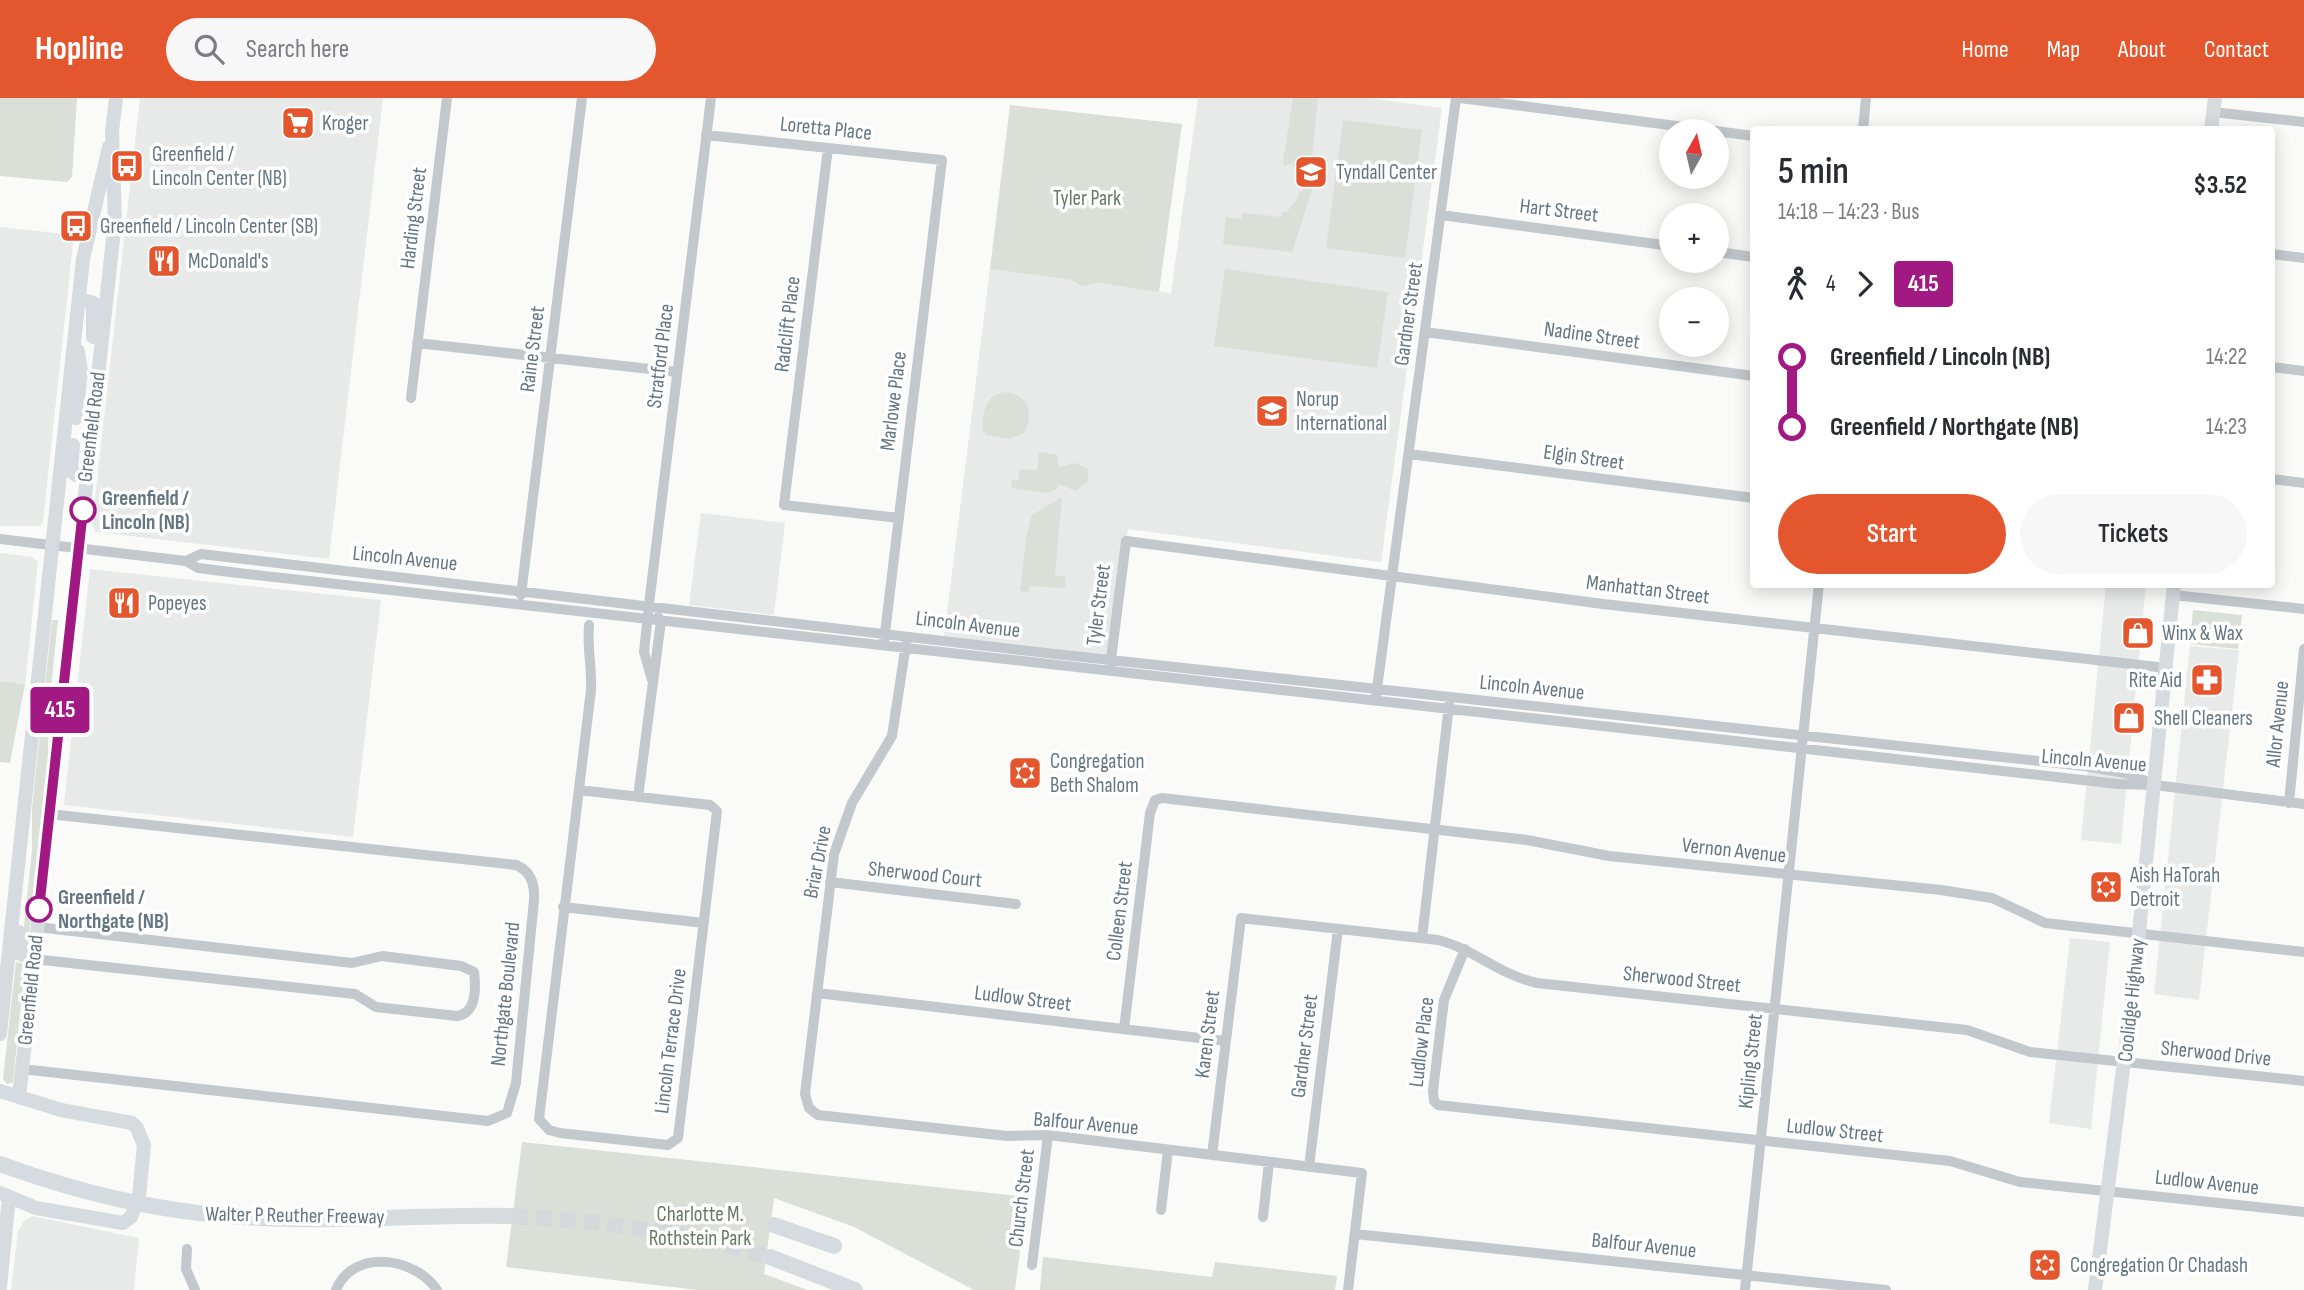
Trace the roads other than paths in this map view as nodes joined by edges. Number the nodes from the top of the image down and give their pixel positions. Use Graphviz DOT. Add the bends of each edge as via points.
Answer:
graph roads {
  1 [pos="116,98"];
  2 [pos="447,98"];
  3 [pos="582,98"];
  4 [pos="711,98"];
  5 [pos="1458,98"];
  6 [pos="1866,98"];
  7 [pos="2214,105"];
  8 [pos="2304,121"];
  9 [pos="1863,126"];
  10 [pos="2211,126"];
  11 [pos="113,132"];
  12 [pos="706,135"];
  13 [pos="1750,135"];
  14 [pos="828,148"];
  15 [pos="942,160"];
  16 [pos="1441,215"];
  17 [pos="1659,244"];
  18 [pos="1729,254"];
  19 [pos="2275,254"];
  20 [pos="1750,257"];
  21 [pos="2304,258"];
  22 [pos="79,299"];
  23 [pos="75,332"];
  24 [pos="1425,332"];
  25 [pos="417,343"];
  26 [pos="550,358"];
  27 [pos="2275,367"];
  28 [pos="2304,371"];
  29 [pos="677,372"];
  30 [pos="1750,375"];
  31 [pos="411,398"];
  32 [pos="92,411"];
  33 [pos="1409,454"];
  34 [pos="85,474"];
  35 [pos="2275,479"];
  36 [pos="2304,482"];
  37 [pos="1750,497"];
  38 [pos="899,518"];
  39 [pos="0,539"];
  40 [pos="1126,541"];
  41 [pos="52,545"];
  42 [pos="77,548"];
  43 [pos="186,562"];
  44 [pos="1392,576"];
  45 [pos="1819,588"];
  46 [pos="522,590"];
  47 [pos="2173,590"];
  48 [pos="520,605"];
  49 [pos="650,605"];
  50 [pos="2304,609"];
  51 [pos="45,612"];
  52 [pos="648,619"];
  53 [pos="661,621"];
  54 [pos="589,625"];
  55 [pos="1814,628"];
  56 [pos="885,633"];
  57 [pos="907,636"];
  58 [pos="950,641"];
  59 [pos="970,644"];
  60 [pos="884,647"];
  61 [pos="905,649"];
  62 [pos="2304,649"];
  63 [pos="1055,653"];
  64 [pos="948,654"];
  65 [pos="969,657"];
  66 [pos="1111,659"];
  67 [pos="1054,667"];
  68 [pos="2166,667"];
  69 [pos="1109,673"];
  70 [pos="652,680"];
  71 [pos="1377,689"];
  72 [pos="1450,698"];
  73 [pos="1375,702"];
  74 [pos="1449,711"];
  75 [pos="1804,735"];
  76 [pos="1803,749"];
  77 [pos="55,757"];
  78 [pos="2155,785"];
  79 [pos="579,790"];
  80 [pos="638,797"];
  81 [pos="1155,800"];
  82 [pos="2289,803"];
  83 [pos="2304,804"];
  84 [pos="49,814"];
  85 [pos="1435,829"];
  86 [pos="1789,875"];
  87 [pos="830,882"];
  88 [pos="1016,904"];
  89 [pos="563,907"];
  90 [pos="12,918"];
  91 [pos="1241,918"];
  92 [pos="704,923"];
  93 [pos="37,927"];
  94 [pos="1338,929"];
  95 [pos="2139,933"];
  96 [pos="1422,938"];
  97 [pos="1465,949"];
  98 [pos="2304,952"];
  99 [pos="33,958"];
  100 [pos="817,993"];
  101 [pos="1775,1008"];
  102 [pos="1124,1029"];
  103 [pos="0,1034"];
  104 [pos="1225,1041"];
  105 [pos="2124,1062"];
  106 [pos="22,1069"];
  107 [pos="2304,1081"];
  108 [pos="0,1091"];
  109 [pos="19,1097"];
  110 [pos="1434,1101"];
  111 [pos="809,1108"];
  112 [pos="1048,1135"];
  113 [pos="1761,1141"];
  114 [pos="1168,1150"];
  115 [pos="1212,1155"];
  116 [pos="1269,1162"];
  117 [pos="0,1164"];
  118 [pos="1310,1167"];
  119 [pos="2106,1191"];
  120 [pos="4,1195"];
  121 [pos="1161,1210"];
  122 [pos="2304,1212"];
  123 [pos="512,1216"];
  124 [pos="1263,1217"];
  125 [pos="774,1224"];
  126 [pos="1355,1234"];
  127 [pos="834,1245"];
  128 [pos="187,1249"];
  129 [pos="770,1257"];
  130 [pos="1032,1265"];
  131 [pos="1746,1275"];
  132 [pos="0,1287"];
  133 [pos="195,1290"];
  134 [pos="337,1290"];
  135 [pos="437,1290"];
  136 [pos="855,1290"];
  137 [pos="1348,1290"];
  138 [pos="1745,1290"];
  139 [pos="1886,1290"];
  140 [pos="2095,1290"];
  1 -- 11 [label="main road, Greenfield Road"];
  2 -- 25 [label="street, Harding Street"];
  3 -- 26 [label="street, Raine Street"];
  4 -- 12 [label="street, Stratford Place"];
  5 -- 13 [label="street"];
  5 -- 16 [label="street, Gardner Street"];
  6 -- 9 [label="street"];
  7 -- 8 [label="street"];
  7 -- 10 [label="main road"];
  11 -- 22 [label="main road, Greenfield Road" via="92,208"];
  11 -- 32 [label="main road, Greenfield Road" via="115,221"];
  12 -- 14 [label="street, Loretta Place"];
  12 -- 29 [label="street, Stratford Place"];
  14 -- 15 [label="street, Loretta Place"];
  14 -- 38 [label="street, Radclift Place" via="784,505"];
  15 -- 38 [label="street, Marlowe Place"];
  16 -- 17 [label="street, Hart Street"];
  16 -- 24 [label="street, Gardner Street"];
  18 -- 20 [label="street"];
  19 -- 21 [label="street"];
  22 -- 23 [label="main road, Greenfield Road"];
  22 -- 32 [label="main road" via="95,308 87,395"];
  23 -- 34 [label="main road" via="81,371 71,466 73,474"];
  23 -- 41 [label="main road, Greenfield Road"];
  24 -- 30 [label="street, Nadine Street"];
  24 -- 33 [label="street, Gardner Street"];
  25 -- 26 [label="street"];
  25 -- 31 [label="street, Harding Street"];
  26 -- 29 [label="street"];
  26 -- 46 [label="street, Raine Street"];
  27 -- 28 [label="street"];
  29 -- 49 [label="street, Stratford Place"];
  32 -- 34 [label="main road, Greenfield Road"];
  33 -- 37 [label="street, Elgin Street"];
  33 -- 44 [label="street, Gardner Street"];
  34 -- 42 [label="main road, Greenfield Road"];
  35 -- 36 [label="street"];
  38 -- 56 [label="street, Marlowe Place"];
  39 -- 41 [label="street, Lincoln Avenue"];
  40 -- 44 [label="street, Manhattan Street"];
  40 -- 66 [label="street, Tyler Street"];
  41 -- 42 [label="street, Lincoln Avenue"];
  41 -- 51 [label="main road, Greenfield Road"];
  42 -- 43 [label="street, Lincoln Avenue"];
  42 -- 77 [label="main road, Greenfield Road"];
  43 -- 46 [label="street, Lincoln Avenue" via="201,554"];
  43 -- 48 [label="street, Lincoln Avenue" via="209,569"];
  44 -- 55 [label="street, Manhattan Street"];
  44 -- 71 [label="street, Gardner Street"];
  45 -- 55 [label="street, Kipling Street"];
  46 -- 48 [label="street, Raine Street"];
  46 -- 49 [label="street, Lincoln Avenue"];
  47 -- 50 [label="street"];
  47 -- 68 [label="main road, Coolidge Highway"];
  48 -- 52 [label="street, Lincoln Avenue"];
  49 -- 52 [label="street, Stratford Place"];
  49 -- 53 [label="street"];
  49 -- 56 [label="street, Lincoln Avenue"];
  51 -- 77 [label="main road" via="57,612 60,619 49,719"];
  51 -- 90 [label="main road, Greenfield Road"];
  52 -- 53 [label="street, Lincoln Avenue"];
  52 -- 70 [label="street" via="644,652"];
  53 -- 60 [label="street, Lincoln Avenue"];
  53 -- 70 [label="street"];
  54 -- 79 [label="street, Lincoln Terrace Drive" via="591,690"];
  55 -- 68 [label="street, Manhattan Street"];
  55 -- 75 [label="street, Kipling Street"];
  56 -- 57 [label="street, Lincoln Avenue"];
  56 -- 60 [label="street, Marlowe Place"];
  57 -- 58 [label="street, Lincoln Avenue"];
  57 -- 61 [label="street, Briar Drive"];
  58 -- 59 [label="street, Lincoln Avenue"];
  58 -- 64 [label="street"];
  59 -- 63 [label="street, Lincoln Avenue"];
  59 -- 65 [label="street"];
  60 -- 61 [label="street, Lincoln Avenue"];
  61 -- 64 [label="street, Lincoln Avenue"];
  61 -- 87 [label="street, Briar Drive" via="896,726 852,803 834,854"];
  62 -- 82 [label="street, Allor Avenue"];
  63 -- 66 [label="street, Lincoln Avenue"];
  63 -- 67 [label="street"];
  64 -- 65 [label="street, Lincoln Avenue"];
  65 -- 67 [label="street, Lincoln Avenue"];
  66 -- 69 [label="street, Tyler Street"];
  66 -- 71 [label="street, Lincoln Avenue"];
  67 -- 69 [label="street, Lincoln Avenue"];
  68 -- 78 [label="main road, Coolidge Highway"];
  69 -- 73 [label="street, Lincoln Avenue"];
  70 -- 80 [label="street"];
  71 -- 72 [label="street, Lincoln Avenue"];
  71 -- 73 [label="street, Gardner Street"];
  72 -- 74 [label="street"];
  72 -- 75 [label="street, Lincoln Avenue"];
  73 -- 74 [label="street, Lincoln Avenue"];
  74 -- 76 [label="street, Lincoln Avenue"];
  74 -- 85 [label="street"];
  75 -- 76 [label="street, Kipling Street"];
  75 -- 78 [label="street, Lincoln Avenue" via="2084,766 2130,774"];
  76 -- 78 [label="street, Lincoln Avenue"];
  76 -- 86 [label="street, Kipling Street"];
  77 -- 84 [label="main road, Greenfield Road"];
  78 -- 82 [label="street"];
  78 -- 95 [label="main road, Coolidge Highway"];
  79 -- 80 [label="street, Lincoln Terrace Drive"];
  79 -- 89 [label="street, Lincoln Terrace Drive"];
  80 -- 92 [label="street, Lincoln Terrace Drive" via="710,805 717,811"];
  81 -- 85 [label="street, Vernon Avenue" via="1171,798"];
  81 -- 102 [label="street, Colleen Street"];
  82 -- 83 [label="street"];
  84 -- 93 [label="main road, Greenfield Road"];
  84 -- 106 [label="street, Northgate Boulevard" via="525,869 534,900 516,1083 508,1113 488,1121"];
  85 -- 86 [label="street, Vernon Avenue" via="1609,856"];
  85 -- 96 [label="street"];
  86 -- 95 [label="street, Vernon Avenue" via="1992,898 2045,923"];
  86 -- 101 [label="street, Kipling Street"];
  87 -- 88 [label="street, Sherwood Court"];
  87 -- 100 [label="street, Briar Drive"];
  89 -- 92 [label="street"];
  89 -- 92 [label="street, Lincoln Terrace Drive" via="539,1119 549,1130 594,1137 668,1145 678,1138"];
  90 -- 99 [label="main road" via="19,932 20,954"];
  90 -- 103 [label="main road, Greenfield Road"];
  91 -- 94 [label="street, Sherwood Street"];
  91 -- 104 [label="street, Karen Street"];
  93 -- 99 [label="main road, Greenfield Road"];
  93 -- 99 [label="street, Northgate Boulevard" via="352,963 382,956 455,965 474,972 475,983 472,1006 457,1016 376,1007 355,994"];
  94 -- 96 [label="street, Sherwood Street"];
  94 -- 118 [label="street, Gardner Street"];
  95 -- 98 [label="street, Vernon Avenue"];
  95 -- 105 [label="main road, Coolidge Highway"];
  96 -- 97 [label="street, Sherwood Street"];
  97 -- 101 [label="street, Sherwood Street" via="1502,972 1537,983"];
  97 -- 110 [label="street, Ludlow Place" via="1444,1000"];
  99 -- 106 [label="main road, Greenfield Road"];
  100 -- 102 [label="street, Ludlow Street"];
  100 -- 111 [label="street, Briar Drive" via="805,1094"];
  101 -- 105 [label="street, Sherwood Street" via="1967,1030 2029,1052"];
  101 -- 113 [label="street, Kipling Street"];
  102 -- 104 [label="street, Ludlow Street"];
  104 -- 115 [label="street, Karen Street"];
  105 -- 107 [label="street, Sherwood Drive"];
  105 -- 119 [label="main road, Coolidge Highway"];
  106 -- 109 [label="main road, Greenfield Road"];
  108 -- 109 [label="main road"];
  109 -- 120 [label="main road" via="132,1124 141,1134 144,1157 139,1197 131,1217 115,1223 36,1208"];
  110 -- 113 [label="street, Ludlow Street" via="1444,1107"];
  111 -- 112 [label="street, Balfour Avenue" via="818,1115 859,1120 1007,1136"];
  112 -- 114 [label="street, Balfour Avenue"];
  112 -- 130 [label="street, Church Street"];
  113 -- 119 [label="street, Ludlow Street" via="1951,1161 2020,1182"];
  113 -- 131 [label="street, Kipling Street"];
  114 -- 115 [label="street, Balfour Avenue"];
  114 -- 121 [label="street"];
  115 -- 116 [label="street, Balfour Avenue"];
  116 -- 118 [label="street, Balfour Avenue"];
  116 -- 124 [label="street"];
  117 -- 123 [label="highway, Walter P Reuther Freeway" via="123,1201 227,1216"];
  118 -- 126 [label="street, Balfour Avenue" via="1362,1173"];
  119 -- 122 [label="street, Ludlow Avenue"];
  119 -- 140 [label="main road, Coolidge Highway"];
  120 -- 132 [label="main road"];
  125 -- 127 [label="highway"];
  126 -- 131 [label="street, Balfour Avenue"];
  126 -- 137 [label="street"];
  128 -- 133 [label="street" via="187,1276"];
  129 -- 136 [label="highway"];
  131 -- 138 [label="street, Kipling Street"];
  131 -- 139 [label="street, Balfour Avenue"];
  134 -- 135 [label="street" via="347,1272 362,1263 380,1261 427,1278"];
}
